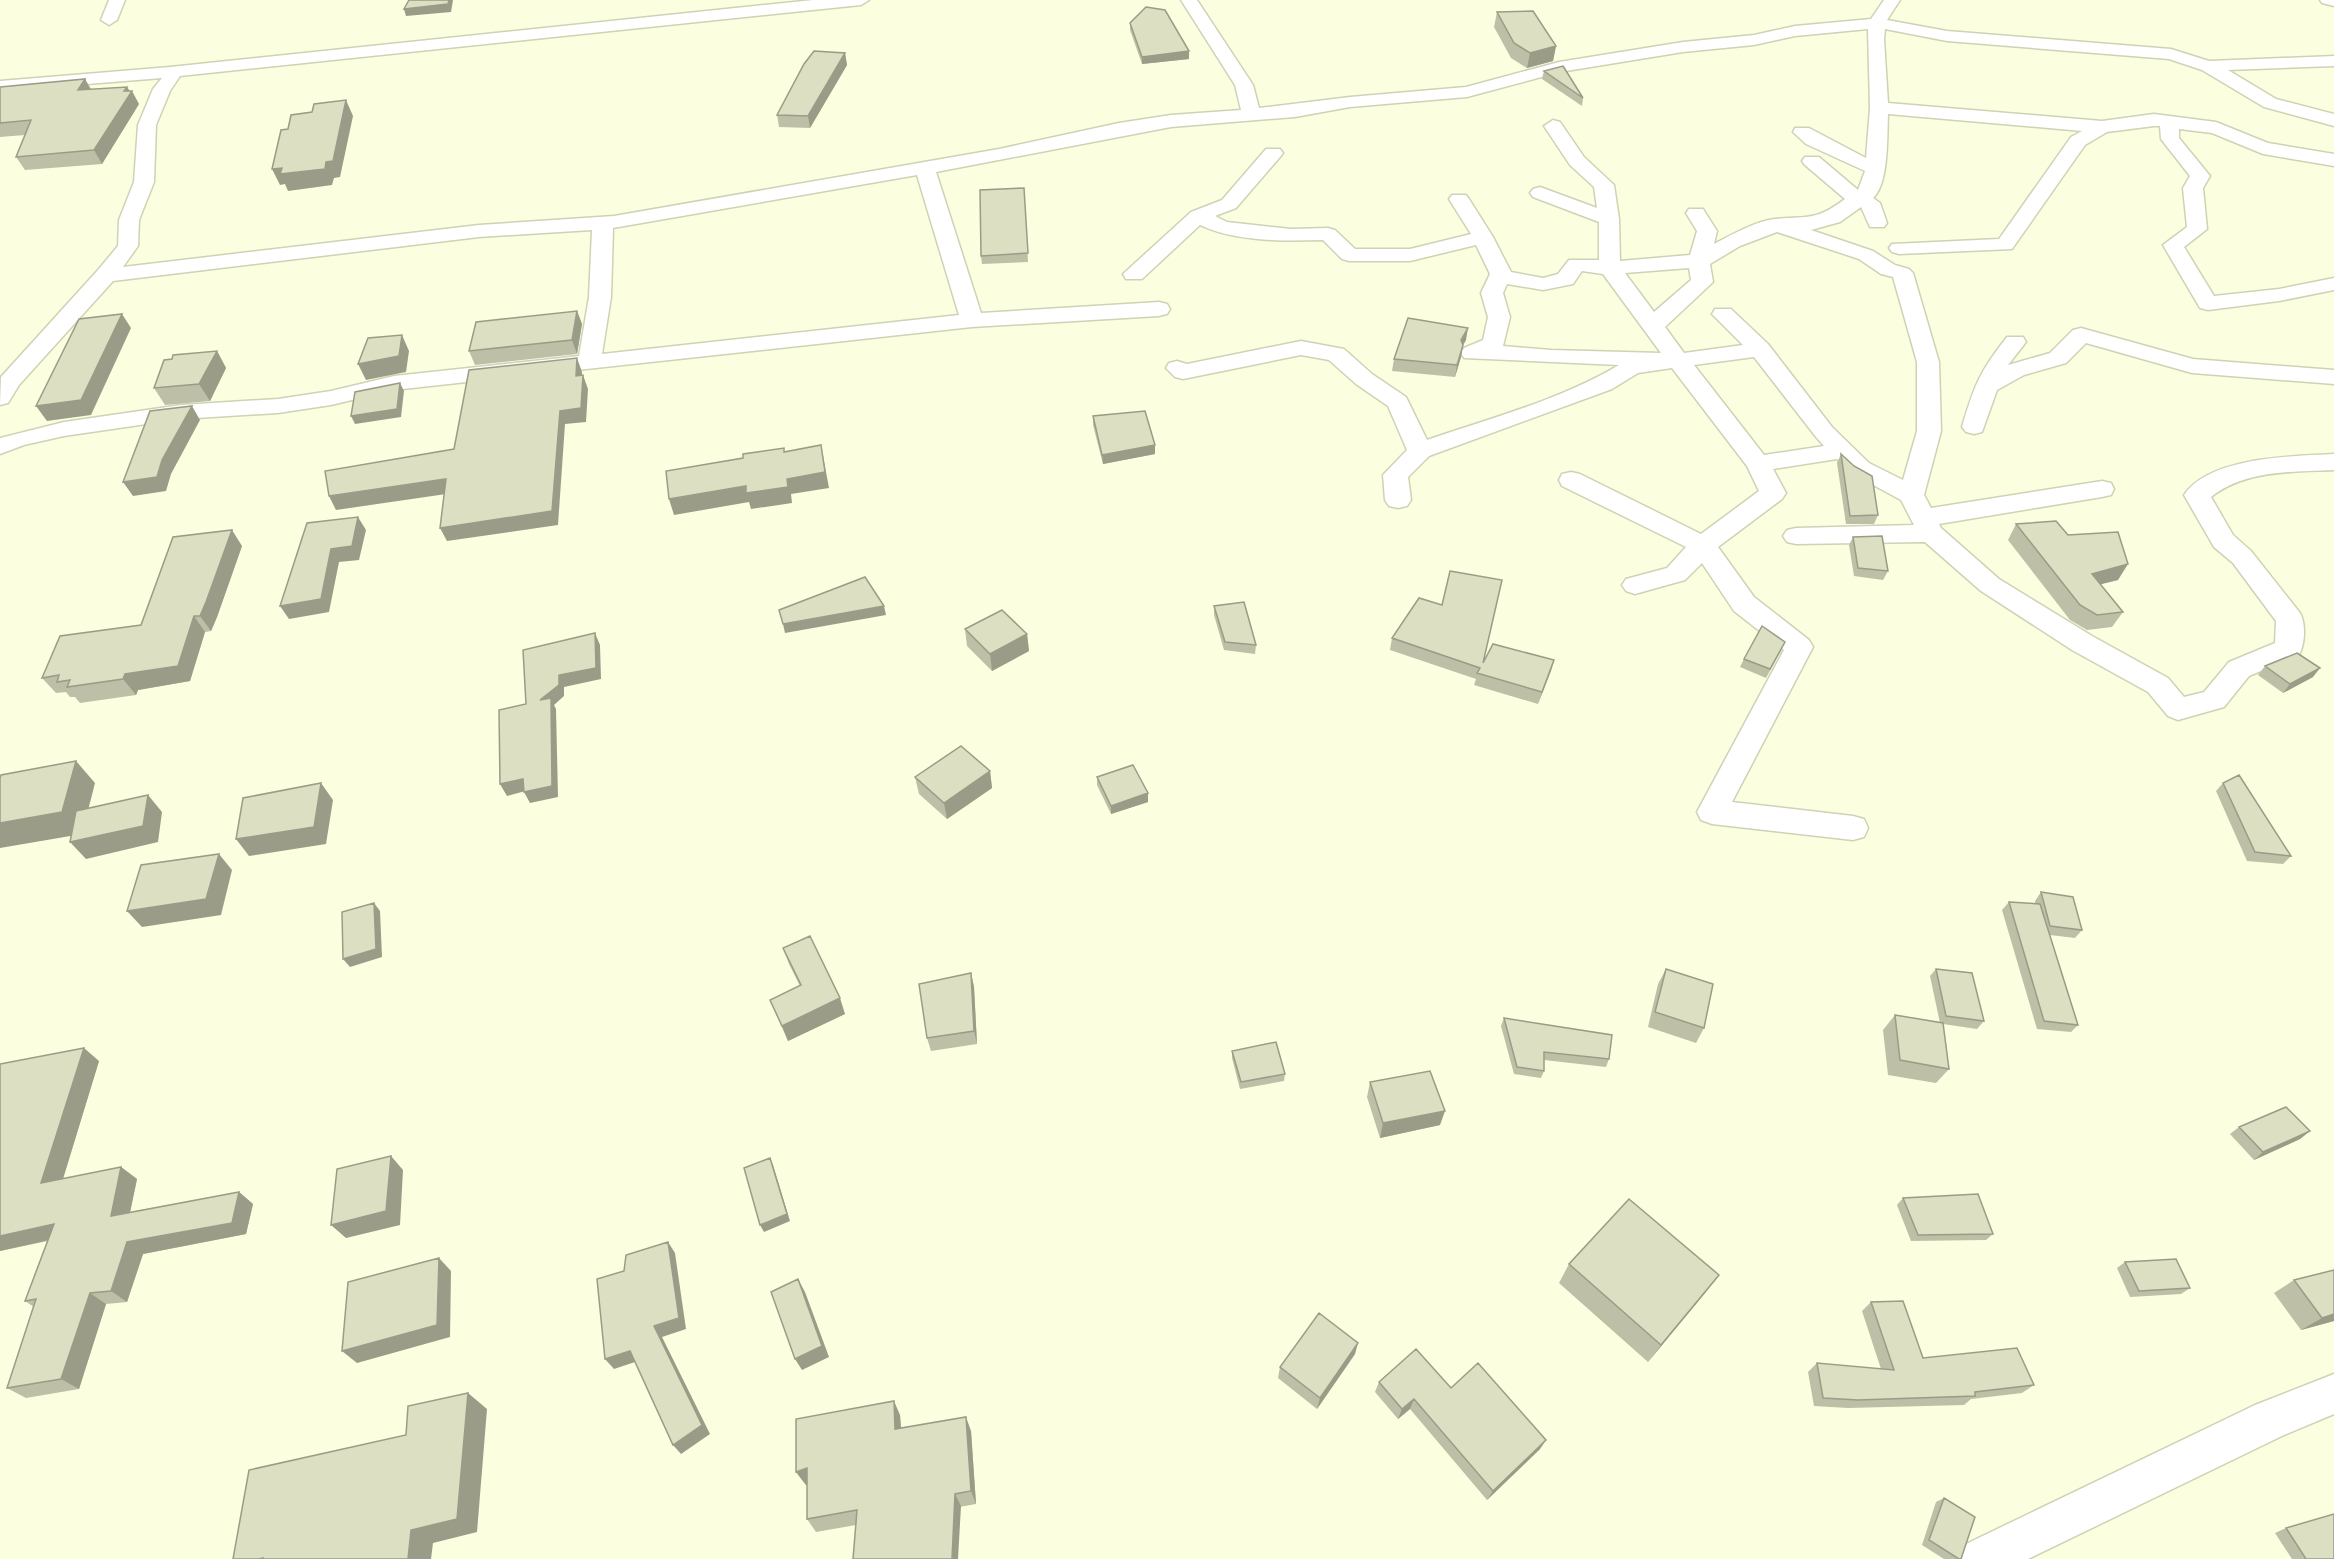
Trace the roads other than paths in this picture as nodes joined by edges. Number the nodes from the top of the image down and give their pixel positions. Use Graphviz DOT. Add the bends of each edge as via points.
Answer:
graph roads {
  1 [pos="117,0"];
  2 [pos="861,0"];
  3 [pos="1189,0"];
  4 [pos="1892,0"];
  5 [pos="2328,0"];
  6 [pos="838,1"];
  7 [pos="2334,1"];
  8 [pos="109,20"];
  9 [pos="1877,22"];
  10 [pos="2334,61"];
  11 [pos="2208,66"];
  12 [pos="170,72"];
  13 [pos="0,86"];
  14 [pos="1879,108"];
  15 [pos="1251,114"];
  16 [pos="2334,120"];
  17 [pos="2169,122"];
  18 [pos="1553,126"];
  19 [pos="2102,127"];
  20 [pos="1802,132"];
  21 [pos="1273,153"];
  22 [pos="2334,160"];
  23 [pos="1812,161"];
  24 [pos="925,169"];
  25 [pos="1875,169"];
  26 [pos="1540,193"];
  27 [pos="1459,199"];
  28 [pos="1858,200"];
  29 [pos="1696,213"];
  30 [pos="1198,216"];
  31 [pos="1609,219"];
  32 [pos="603,222"];
  33 [pos="1877,223"];
  34 [pos="1776,225"];
  35 [pos="1483,237"];
  36 [pos="1899,248"];
  37 [pos="1699,261"];
  38 [pos="1610,268"];
  39 [pos="1134,274"];
  40 [pos="106,275"];
  41 [pos="1500,277"];
  42 [pos="2334,284"];
  43 [pos="1159,309"];
  44 [pos="1723,314"];
  45 [pos="972,320"];
  46 [pos="1654,325"];
  47 [pos="2015,342"];
  48 [pos="1760,349"];
  49 [pos="1678,360"];
  50 [pos="589,362"];
  51 [pos="1177,368"];
  52 [pos="2334,376"];
  53 [pos="1986,386"];
  54 [pos="0,398"];
  55 [pos="1974,428"];
  56 [pos="6,437"];
  57 [pos="1843,450"];
  58 [pos="1420,451"];
  59 [pos="2334,462"];
  60 [pos="1758,464"];
  61 [pos="1571,480"];
  62 [pos="2102,489"];
  63 [pos="1911,495"];
  64 [pos="1398,501"];
  65 [pos="1927,526"];
  66 [pos="1796,536"];
  67 [pos="1703,545"];
  68 [pos="1635,585"];
  69 [pos="1852,828"];
  70 [pos="2334,1394"];
  71 [pos="1981,1559"];
  1 -- 8 [label="street"];
  2 -- 6 [label="street"];
  3 -- 15 [label="street" via="1244,85"];
  4 -- 9 [label="street"];
  5 -- 7 [label="street"];
  6 -- 12 [label="street"];
  9 -- 11 [label="street" via="1947,36 2170,54"];
  9 -- 14 [label="street"];
  9 -- 15 [label="street" via="1559,67 1467,92"];
  10 -- 11 [label="street"];
  11 -- 16 [label="street" via="2270,103"];
  12 -- 13 [label="street"];
  12 -- 40 [label="street" via="171,79 162,89 147,125 144,182 129,220 128,246"];
  14 -- 19 [label="street"];
  14 -- 25 [label="street"];
  15 -- 24 [label="street" via="1119,129 1066,143"];
  17 -- 19 [label="street" via="2154,120"];
  17 -- 22 [label="street" via="2216,128 2263,148"];
  17 -- 42 [label="street" via="2170,139 2200,176 2193,188 2197,229 2173,245 2208,303"];
  18 -- 31 [label="street" via="1577,161 1604,185"];
  19 -- 36 [label="street" via="2078,141 2005,245"];
  20 -- 25 [label="street"];
  21 -- 30 [label="street" via="1229,204"];
  23 -- 28 [label="street"];
  24 -- 32 [label="street"];
  24 -- 45 [label="street"];
  25 -- 28 [label="street" via="1869,191"];
  26 -- 31 [label="street"];
  27 -- 35 [label="street"];
  28 -- 33 [label="street" via="1870,204"];
  28 -- 34 [label="street" via="1833,218 1804,225"];
  29 -- 37 [label="street" via="1707,231"];
  30 -- 35 [label="street" via="1223,228 1291,235 1328,234 1349,255 1410,255"];
  30 -- 39 [label="street"];
  31 -- 38 [label="street"];
  32 -- 40 [label="street" via="479,231"];
  32 -- 50 [label="street" via="600,297"];
  34 -- 37 [label="street"];
  34 -- 63 [label="street" via="1866,255 1888,270 1902,273 1928,362 1929,431"];
  35 -- 41 [label="street"];
  37 -- 38 [label="street"];
  37 -- 46 [label="street" via="1702,282"];
  38 -- 41 [label="street" via="1576,264 1564,279 1543,284"];
  38 -- 46 [label="street"];
  40 -- 54 [label="street" via="9,382"];
  41 -- 49 [label="street" via="1492,293 1499,317 1493,344 1475,352"];
  43 -- 45 [label="street"];
  44 -- 48 [label="street"];
  45 -- 50 [label="street"];
  46 -- 49 [label="street"];
  47 -- 53 [label="street" via="1994,368"];
  48 -- 49 [label="street"];
  48 -- 57 [label="street" via="1824,432"];
  49 -- 58 [label="street" via="1632,367 1604,384"];
  49 -- 60 [label="street"];
  50 -- 56 [label="street" via="394,383 278,406 181,412"];
  51 -- 58 [label="street" via="1183,372 1301,348 1336,354 1364,380 1398,402"];
  52 -- 53 [label="street" via="2192,366 2081,335 2054,362 2017,369"];
  53 -- 55 [label="street"];
  57 -- 60 [label="street"];
  57 -- 63 [label="street" via="1860,468"];
  58 -- 64 [label="street" via="1395,475"];
  59 -- 65 [label="street" via="2275,465 2218,479 2197,495 2223,541 2249,565 2290,620 2289,648 2238,669 2214,700 2178,709 2158,685 1990,585"];
  60 -- 67 [label="street" via="1773,493"];
  61 -- 67 [label="street"];
  62 -- 65 [label="street"];
  63 -- 65 [label="street"];
  65 -- 66 [label="street"];
  67 -- 68 [label="street" via="1676,573"];
  67 -- 69 [label="street" via="1744,604 1799,646 1712,812"];
  70 -- 71 [label="street" via="2270,1420"];
}
